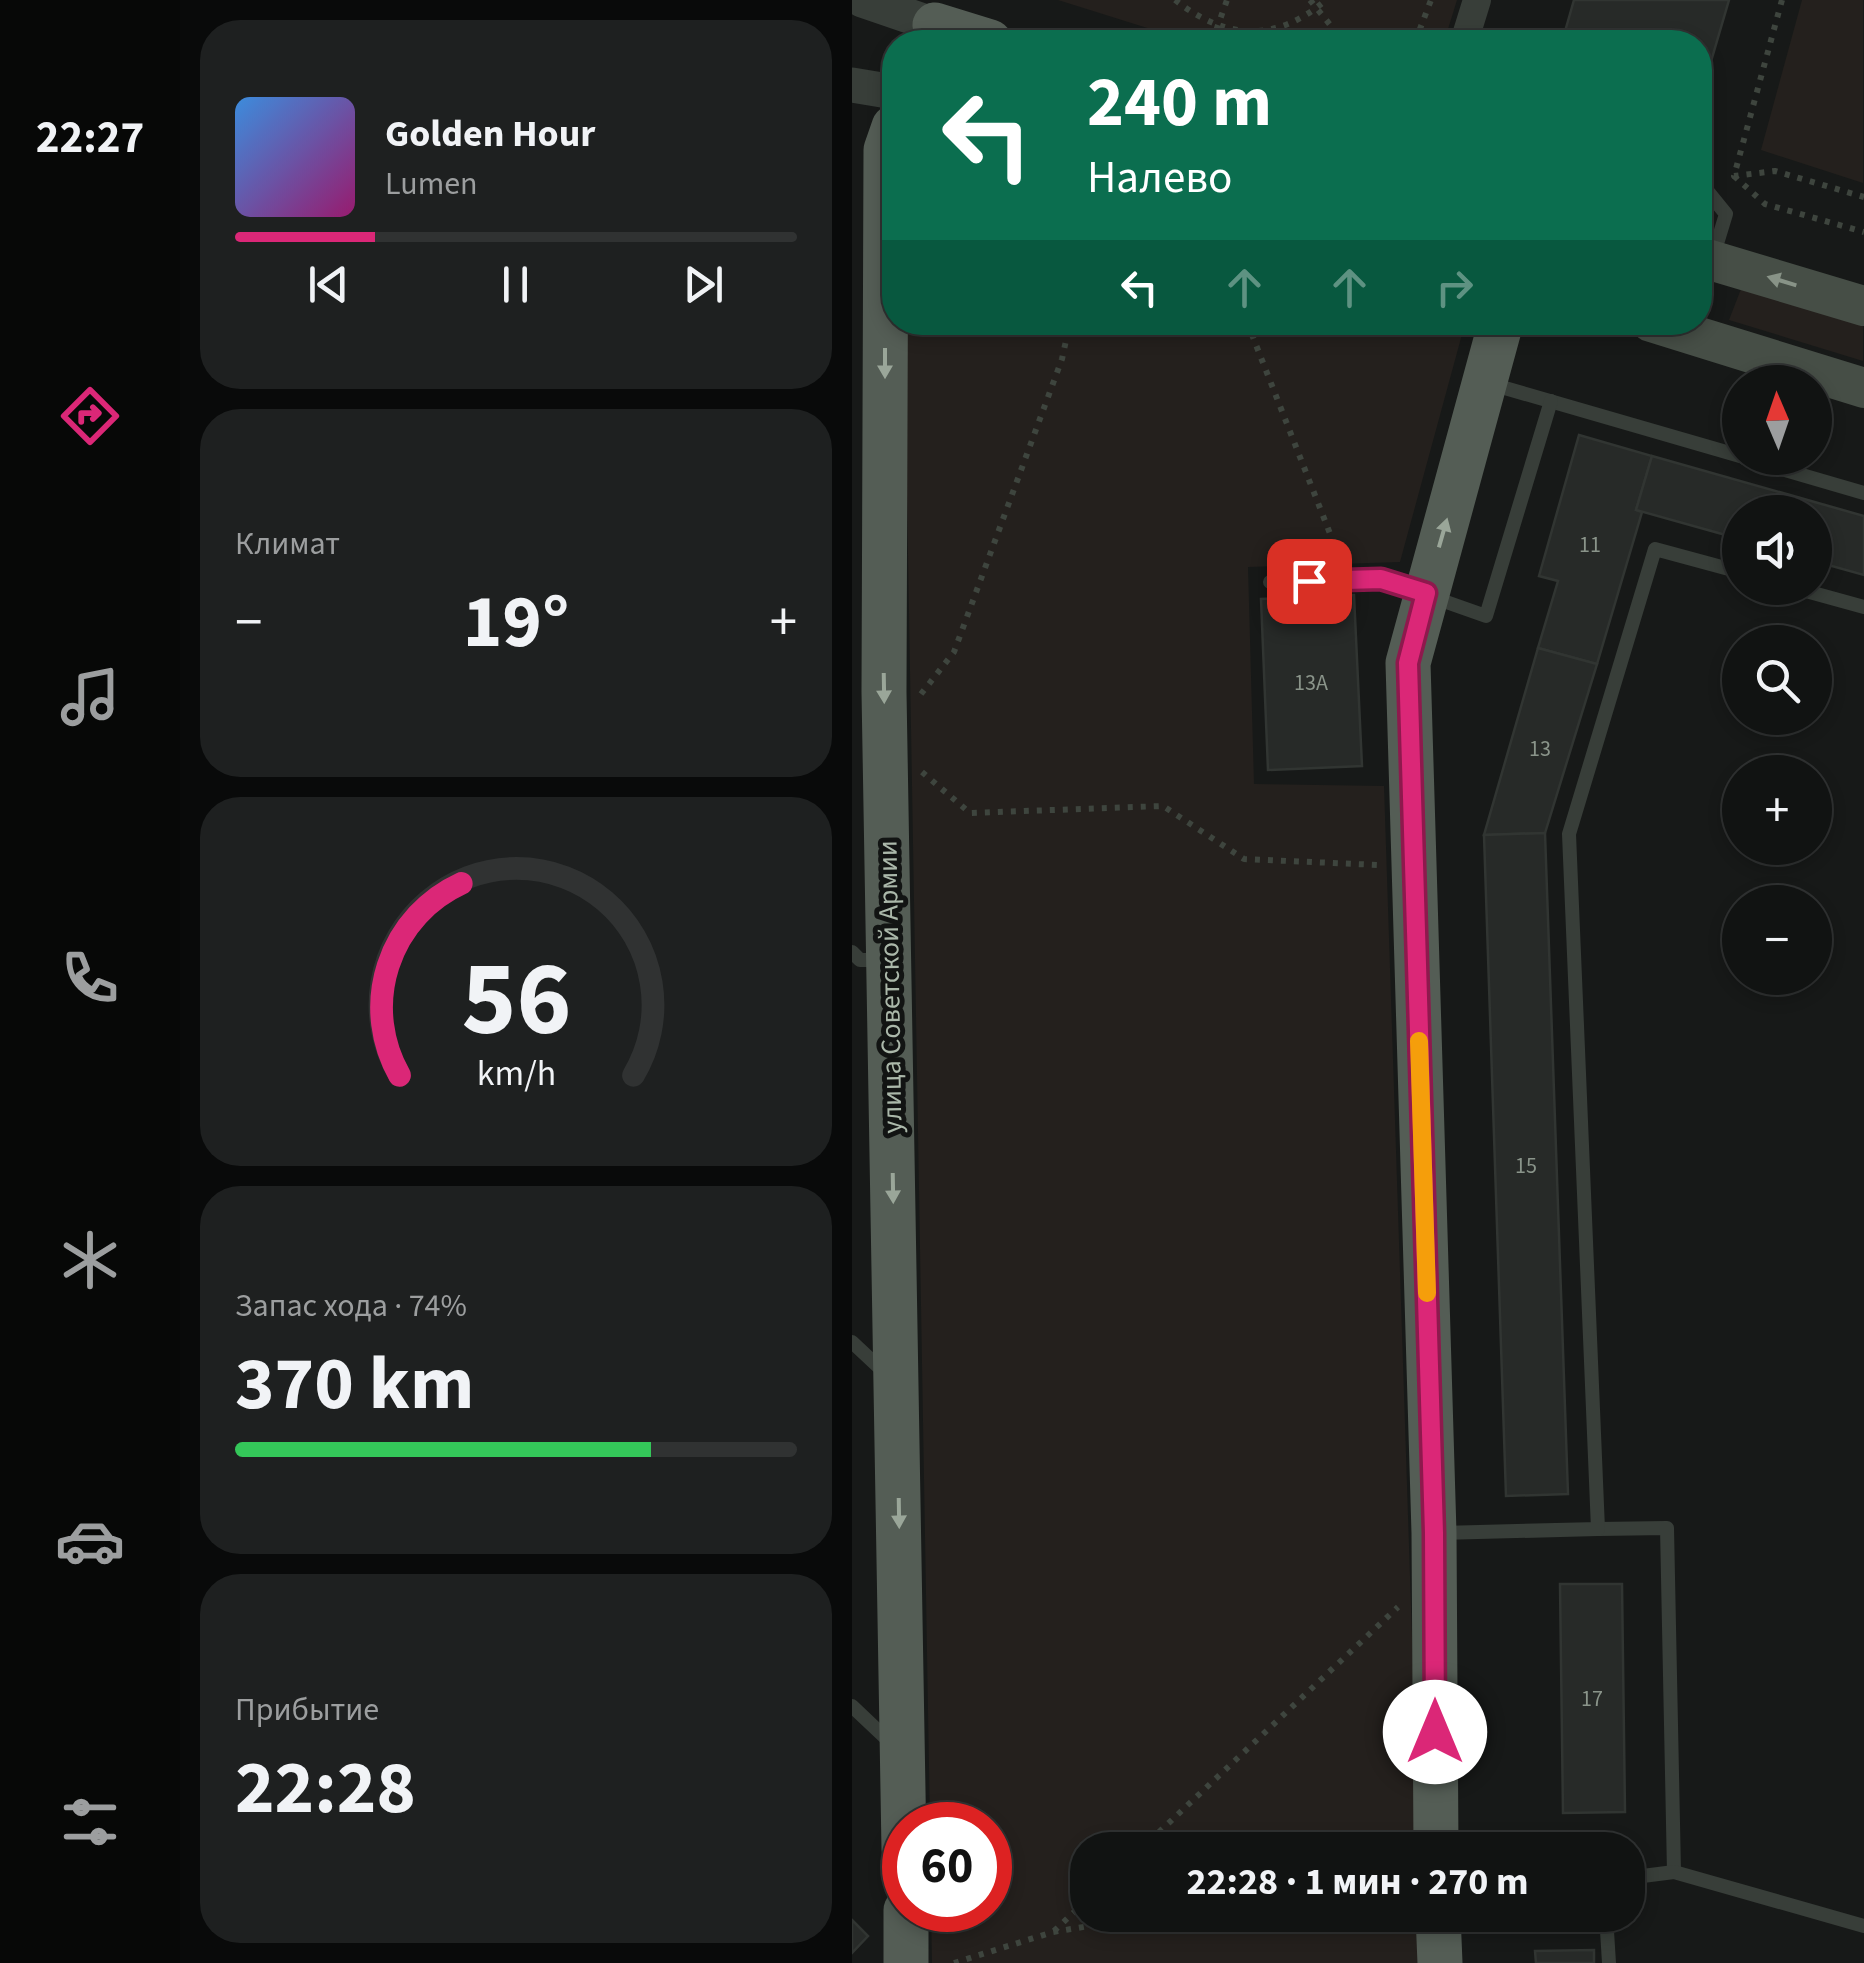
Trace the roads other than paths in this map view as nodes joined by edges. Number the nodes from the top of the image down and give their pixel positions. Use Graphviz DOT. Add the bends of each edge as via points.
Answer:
graph roads {
  1 [pos="862,0"];
  2 [pos="1477,0"];
  3 [pos="937,23"];
  4 [pos="1468,30"];
  5 [pos="852,85"];
  6 [pos="882,90"];
  7 [pos="1712,197"];
  8 [pos="1712,246"];
  9 [pos="1712,261"];
  10 [pos="1864,306"];
  11 [pos="882,312"];
  12 [pos="1498,335"];
  13 [pos="1693,335"];
  14 [pos="1485,383"];
  15 [pos="1864,388"];
  16 [pos="1552,401"];
  17 [pos="1722,451"];
  18 [pos="1803,475"];
  19 [pos="1864,493"];
  20 [pos="1722,567"];
  21 [pos="1270,582"];
  22 [pos="1426,593"];
  23 [pos="1832,598"];
  24 [pos="1864,607"];
  25 [pos="871,956"];
  26 [pos="852,1342"];
  27 [pos="897,1384"];
  28 [pos="1598,1529"];
  29 [pos="1434,1554"];
  30 [pos="852,1706"];
  31 [pos="903,1754"];
  32 [pos="904,1802"];
  33 [pos="1436,1832"];
  34 [pos="1674,1872"];
  35 [pos="1645,1876"];
  36 [pos="1864,1926"];
  37 [pos="906,1932"];
  38 [pos="1439,1932"];
  39 [pos="1607,1932"];
  40 [pos="906,1963"];
  41 [pos="1440,1963"];
  42 [pos="1608,1963"];
  1 -- 3 [label="street"];
  2 -- 4 [label="street"];
  5 -- 6 [label="street"];
  7 -- 8 [label="lane" via="1726,214"];
  10 -- 9 [label="main road, one-way"];
  11 -- 25 [label="main road, улица Советской Армии, one-way" via="875,595 884,741"];
  12 -- 14 [label="main road"];
  13 -- 15 [label="main road"];
  14 -- 16 [label="lane"];
  22 -- 14 [label="main road, one-way"];
  16 -- 17 [label="lane"];
  16 -- 22 [label="lane" via="1486,616"];
  18 -- 19 [label="lane"];
  20 -- 28 [label="lane" via="1655,549 1569,834"];
  21 -- 22 [label="lane" via="1381,579"];
  22 -- 29 [label="main road" via="1408,663"];
  23 -- 24 [label="lane"];
  25 -- 27 [label="main road, улица Советской Армии, one-way"];
  26 -- 27 [label="lane"];
  27 -- 31 [label="main road, улица Советской Армии, one-way"];
  28 -- 29 [label="lane"];
  28 -- 34 [label="lane" via="1667,1528"];
  29 -- 33 [label="main road"];
  30 -- 31 [label="lane"];
  31 -- 32 [label="main road, улица Советской Армии"];
  34 -- 35 [label="lane"];
  34 -- 36 [label="lane"];
  37 -- 40 [label="main road"];
  38 -- 41 [label="main road"];
  39 -- 42 [label="lane"];
}
